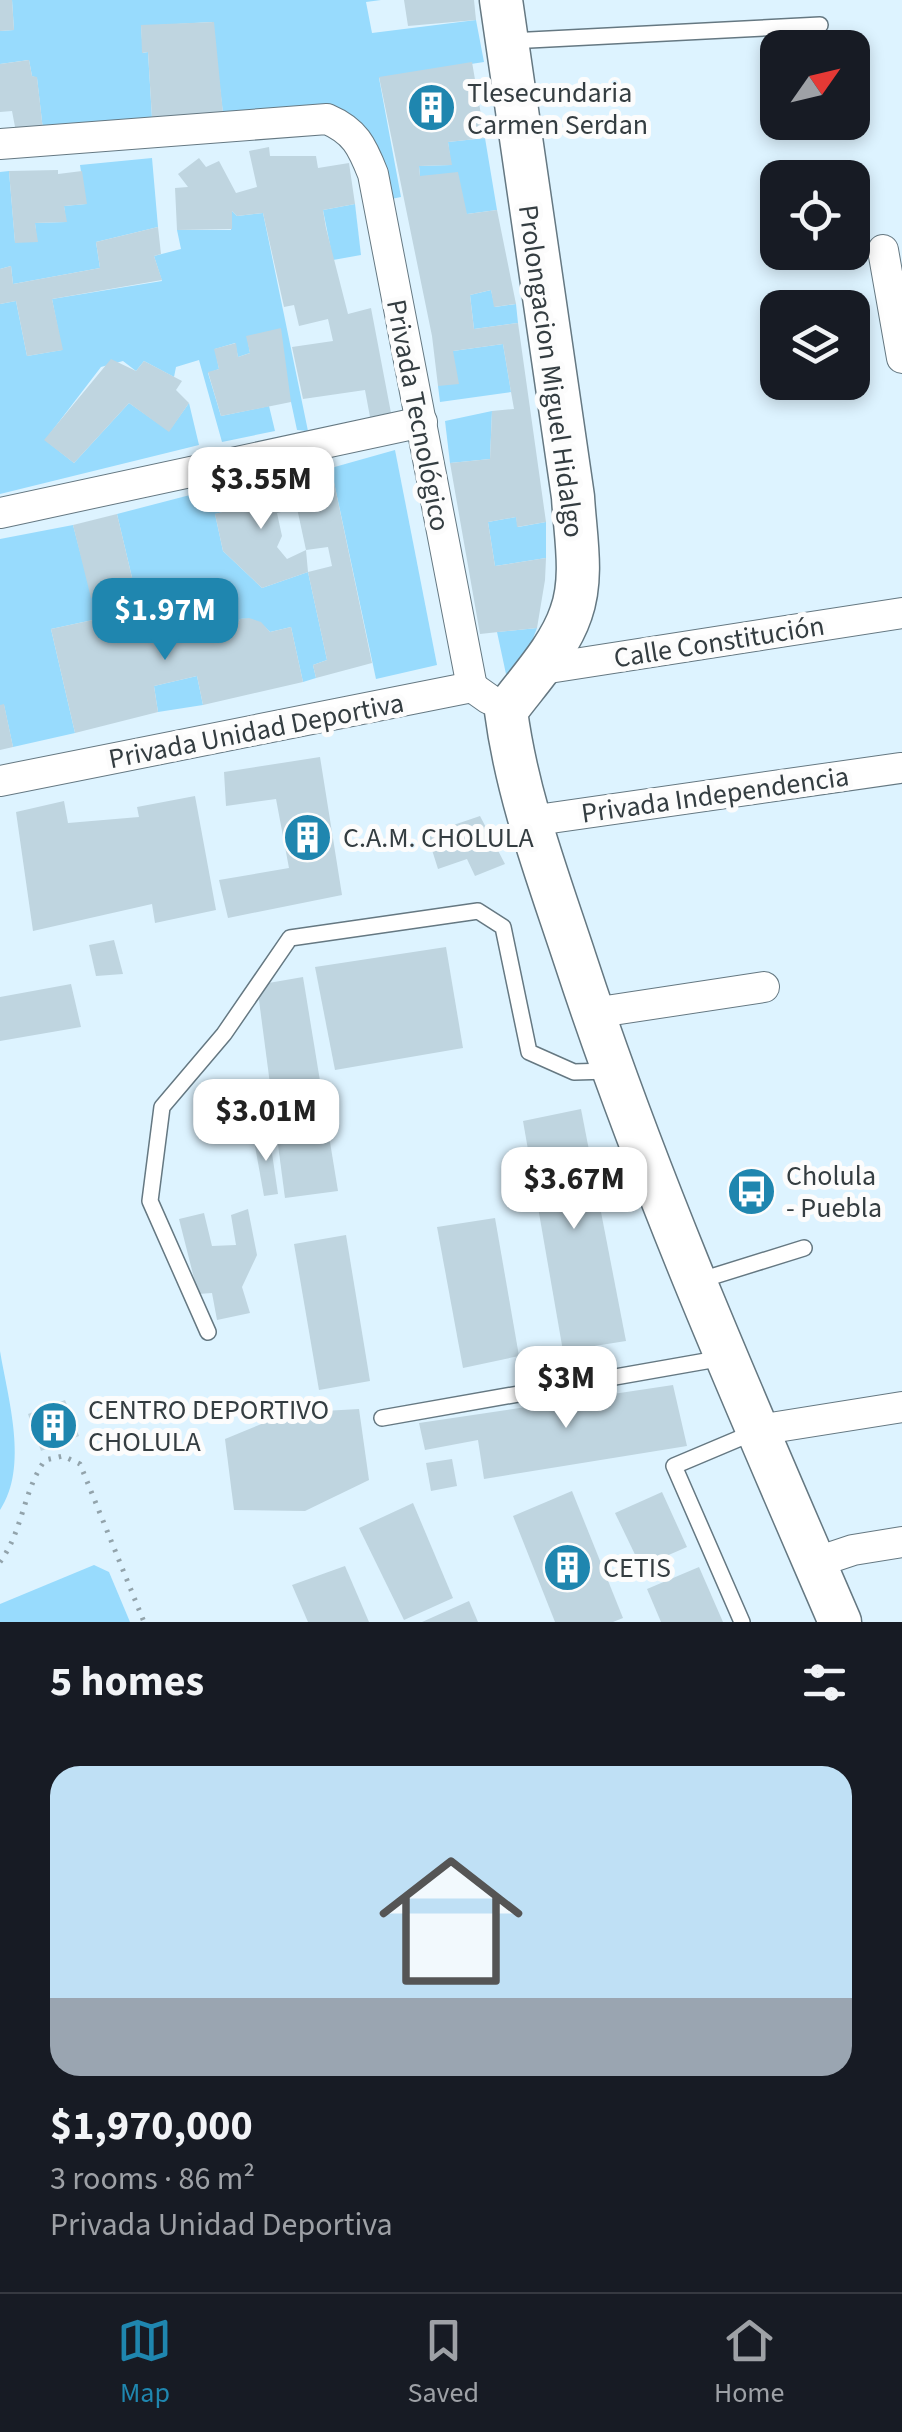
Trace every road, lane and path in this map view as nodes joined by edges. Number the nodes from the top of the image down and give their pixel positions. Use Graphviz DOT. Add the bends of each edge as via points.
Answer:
graph roads {
  1 [pos="504,21"];
  2 [pos="820,25"];
  3 [pos="0,144"];
  4 [pos="883,250"];
  5 [pos="902,358"];
  6 [pos="422,422"];
  7 [pos="0,513"];
  8 [pos="902,612"];
  9 [pos="536,670"];
  10 [pos="489,699"];
  11 [pos="900,768"];
  12 [pos="0,781"];
  13 [pos="530,821"];
  14 [pos="764,987"];
  15 [pos="593,1013"];
  16 [pos="614,1071"];
  17 [pos="804,1248"];
  18 [pos="697,1282"];
  19 [pos="208,1332"];
  20 [pos="729,1356"];
  21 [pos="902,1407"];
  22 [pos="382,1418"];
  23 [pos="758,1430"];
  24 [pos="902,1542"];
  25 [pos="0,1562"];
  26 [pos="814,1563"];
  27 [pos="144,1622"];
  28 [pos="742,1622"];
  29 [pos="840,1622"];
  1 -- 2 [label="lane"];
  1 -- 9 [label="street, Prolongacion Miguel Hidalgo" via="573,496 578,574 572,612"];
  3 -- 6 [label="street, Privada Tecnológico" via="327,119 347,128 372,174"];
  4 -- 5 [label="street"];
  6 -- 7 [label="street"];
  6 -- 10 [label="street, Privada Tecnológico"];
  8 -- 9 [label="street, Calle Constitución"];
  9 -- 10 [label="street, Prolongacion Miguel Hidalgo"];
  10 -- 12 [label="street, Privada Unidad Deportiva"];
  10 -- 13 [label="street"];
  11 -- 13 [label="street, Privada Independencia"];
  13 -- 15 [label="street"];
  14 -- 15 [label="street"];
  15 -- 16 [label="street"];
  16 -- 18 [label="street"];
  16 -- 19 [label="lane" via="574,1072 530,1052 503,927 478,911 290,938 224,1034 162,1107 150,1201"];
  17 -- 18 [label="lane"];
  18 -- 20 [label="street"];
  20 -- 22 [label="lane"];
  20 -- 23 [label="street"];
  21 -- 23 [label="street"];
  23 -- 26 [label="street"];
  23 -- 28 [label="lane" via="674,1466"];
  24 -- 26 [label="street"];
  25 -- 27 [label="path" via="14,1543 35,1474 45,1460 63,1456 80,1464"];
  26 -- 29 [label="street"];
}
